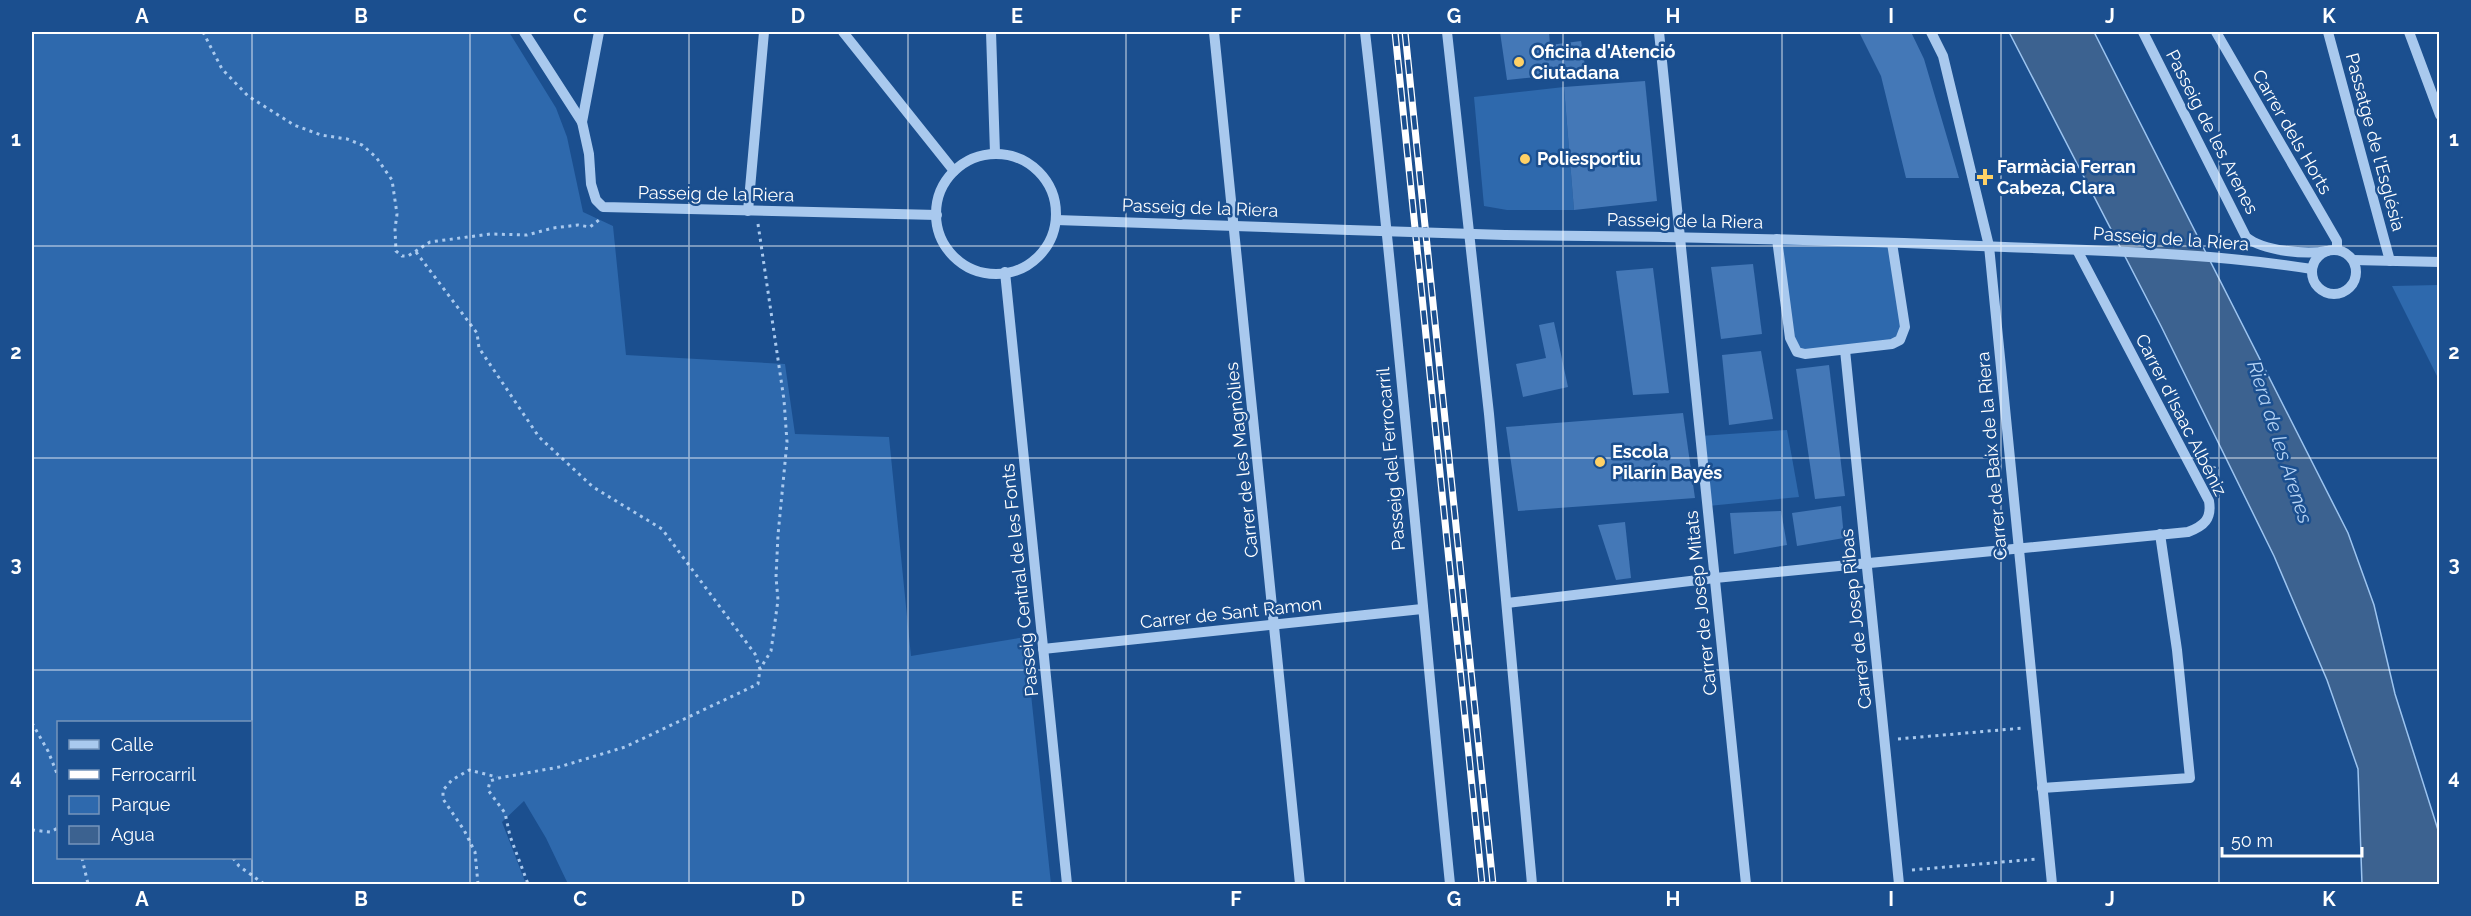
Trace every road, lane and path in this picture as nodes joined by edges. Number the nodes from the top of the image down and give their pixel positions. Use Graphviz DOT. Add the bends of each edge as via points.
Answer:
graph roads {
  1 [pos="203,32"];
  2 [pos="524,32"];
  3 [pos="599,32"];
  4 [pos="764,32"];
  5 [pos="843,32"];
  6 [pos="991,32"];
  7 [pos="1214,32"];
  8 [pos="1365,32"];
  9 [pos="1448,32"];
  10 [pos="1659,32"];
  11 [pos="1931,32"];
  12 [pos="2143,32"];
  13 [pos="2216,32"];
  14 [pos="2328,32"];
  15 [pos="2409,32"];
  16 [pos="2439,115"];
  17 [pos="582,122"];
  18 [pos="995,153"];
  19 [pos="954,171"];
  20 [pos="603,207"];
  21 [pos="752,211"];
  22 [pos="937,215"];
  23 [pos="1056,220"];
  24 [pos="1234,225"];
  25 [pos="1682,236"];
  26 [pos="1777,239"];
  27 [pos="1892,243"];
  28 [pos="1989,246"];
  29 [pos="2077,250"];
  30 [pos="2332,250"];
  31 [pos="416,252"];
  32 [pos="2353,260"];
  33 [pos="2390,261"];
  34 [pos="2439,262"];
  35 [pos="2312,269"];
  36 [pos="1005,272"];
  37 [pos="1845,350"];
  38 [pos="2160,534"];
  39 [pos="2018,549"];
  40 [pos="1866,563"];
  41 [pos="1715,578"];
  42 [pos="1507,603"];
  43 [pos="1422,609"];
  44 [pos="1275,625"];
  45 [pos="1043,649"];
  46 [pos="760,669"];
  47 [pos="32,723"];
  48 [pos="2036,727"];
  49 [pos="1884,741"];
  50 [pos="56,764"];
  51 [pos="499,778"];
  52 [pos="2042,788"];
  53 [pos="57,828"];
  54 [pos="32,830"];
  55 [pos="2050,858"];
  56 [pos="82,859"];
  57 [pos="234,859"];
  58 [pos="1898,871"];
  59 [pos="88,885"];
  60 [pos="264,885"];
  61 [pos="478,885"];
  62 [pos="528,885"];
  63 [pos="1067,885"];
  64 [pos="1300,885"];
  65 [pos="1450,885"];
  66 [pos="1532,885"];
  67 [pos="1746,885"];
  68 [pos="1899,885"];
  69 [pos="2052,885"];
  1 -- 31 [label="path" via="222,69 248,96 309,132 347,139 376,156 392,180 397,214 396,251 402,256"];
  2 -- 17 [label="street"];
  3 -- 17 [label="street"];
  4 -- 21 [label="street"];
  5 -- 19 [label="street"];
  6 -- 18 [label="street"];
  7 -- 24 [label="street, Carrer de les Magnòlies"];
  8 -- 43 [label="street, Passeig del Ferrocarril"];
  9 -- 42 [label="street"];
  10 -- 25 [label="street, Carrer de Josep Mitats"];
  11 -- 28 [label="street, Carrer de Baix de la Riera" via="1943,56"];
  12 -- 30 [label="street, Passeig de les Arenes" via="2246,237 2255,245 2269,248 2316,253"];
  13 -- 30 [label="street, Carrer dels Horts" via="2337,242"];
  14 -- 33 [label="street, Passatge de l'Església"];
  15 -- 16 [label="street"];
  17 -- 20 [label="street" via="591,183 596,200"];
  18 -- 19 [label="street" via="975,157"];
  18 -- 23 [label="street" via="1009,154 1037,169 1054,194"];
  19 -- 22 [label="street" via="942,187"];
  20 -- 21 [label="street, Passeig de la Riera"];
  20 -- 31 [label="path" via="602,218 590,227 578,225 527,235 490,234 430,242"];
  21 -- 22 [label="street, Passeig de la Riera"];
  21 -- 46 [label="path" via="784,400 787,442 778,535 778,600 771,651"];
  22 -- 36 [label="street" via="941,238 961,263 981,272"];
  23 -- 24 [label="street, Passeig de la Riera"];
  23 -- 36 [label="street" via="1047,247 1035,260"];
  24 -- 25 [label="street, Passeig de la Riera, bridge" via="1505,235"];
  24 -- 44 [label="street, Carrer de les Magnòlies"];
  25 -- 26 [label="street, Passeig de la Riera"];
  25 -- 41 [label="street, Carrer de Josep Mitats"];
  26 -- 27 [label="street, Passeig de la Riera"];
  26 -- 37 [label="street" via="1793,348 1805,354"];
  27 -- 28 [label="street, Passeig de la Riera"];
  27 -- 37 [label="street" via="1904,333 1892,344"];
  28 -- 29 [label="street, Passeig de la Riera"];
  28 -- 39 [label="street, Carrer de Baix de la Riera"];
  29 -- 35 [label="street, Passeig de la Riera" via="2247,260"];
  29 -- 38 [label="street, Carrer d'Isaac Albéniz" via="2210,501 2208,520 2199,527"];
  30 -- 32 [label="street"];
  30 -- 35 [label="street" via="2317,258"];
  31 -- 46 [label="path" via="477,333 479,348 539,437 593,486 662,529 756,654"];
  32 -- 33 [label="street"];
  32 -- 35 [label="street" via="2353,283 2339,293 2327,292 2317,285"];
  33 -- 34 [label="street"];
  36 -- 45 [label="street, Passeig Central de les Fonts"];
  37 -- 40 [label="street, Carrer de Josep Ribas"];
  38 -- 39 [label="street, Carrer d'Isaac Albéniz"];
  38 -- 52 [label="street" via="2190,778"];
  39 -- 40 [label="street"];
  39 -- 48 [label="street, Carrer de Baix de la Riera"];
  40 -- 41 [label="street"];
  40 -- 49 [label="street, Carrer de Josep Ribas"];
  41 -- 42 [label="street"];
  41 -- 67 [label="street, Carrer de Josep Mitats"];
  42 -- 66 [label="street"];
  43 -- 44 [label="street, Carrer de Sant Ramon"];
  43 -- 65 [label="street, Passeig del Ferrocarril"];
  44 -- 45 [label="street, Carrer de Sant Ramon"];
  44 -- 64 [label="street, Carrer de les Magnòlies"];
  45 -- 63 [label="street, Passeig Central de les Fonts"];
  46 -- 51 [label="path" via="758,684 625,747 560,767"];
  47 -- 50 [label="path"];
  48 -- 49 [label="path"];
  48 -- 52 [label="street, Carrer de Baix de la Riera"];
  49 -- 58 [label="street, Carrer de Josep Ribas"];
  51 -- 61 [label="path" via="469,770 443,790 443,799 475,852"];
  51 -- 62 [label="path" via="490,782 488,790 505,813"];
  52 -- 55 [label="street, Carrer de Baix de la Riera"];
  53 -- 54 [label="path" via="50,832"];
  55 -- 58 [label="path"];
  55 -- 69 [label="street, Carrer de Baix de la Riera"];
  56 -- 59 [label="path"];
  57 -- 60 [label="path"];
  58 -- 68 [label="street, Carrer de Josep Ribas"];
}
